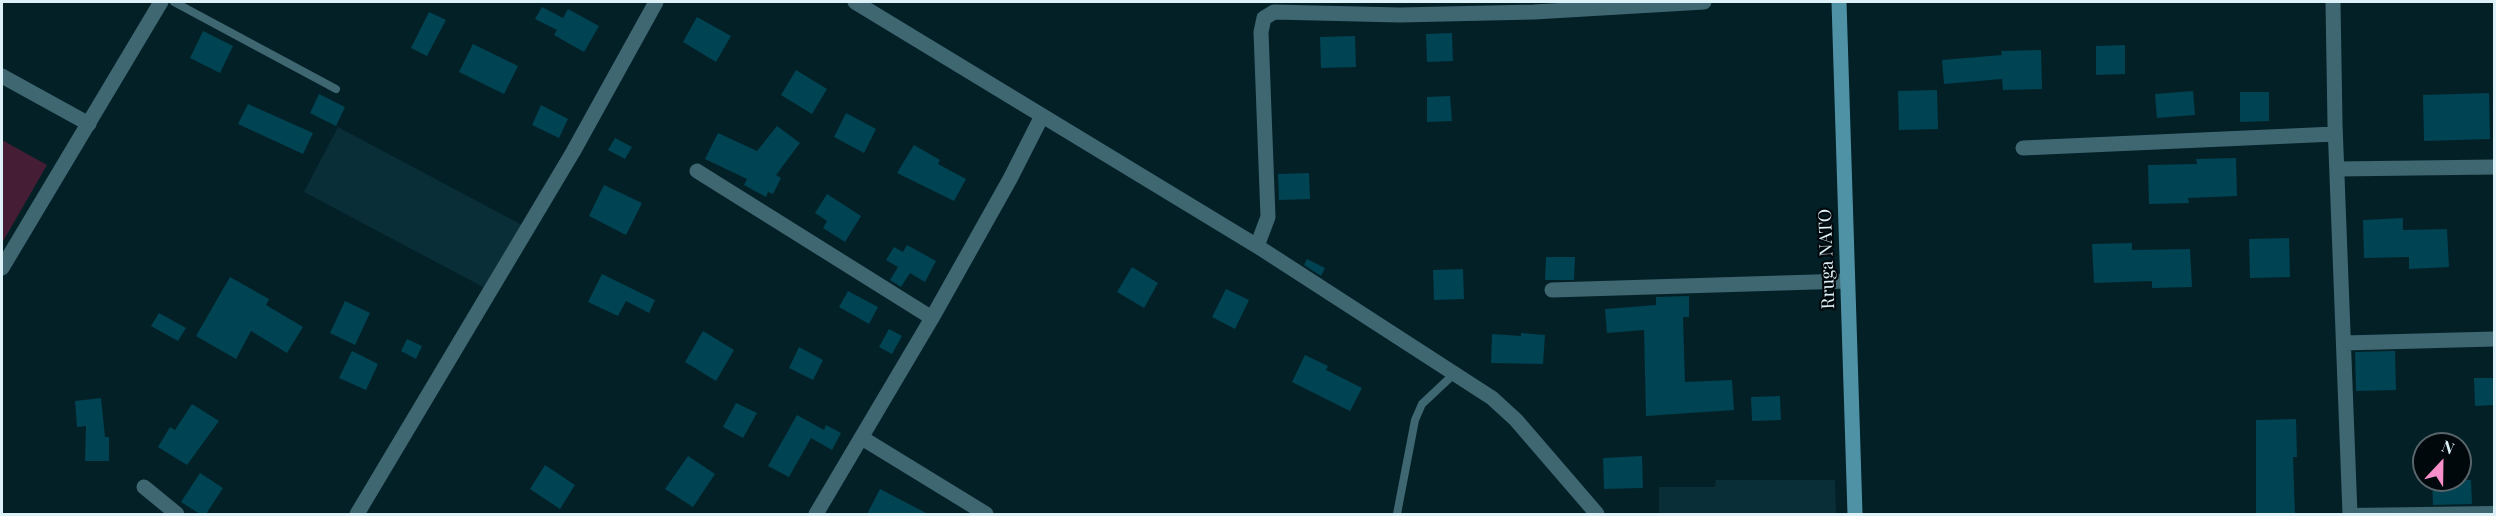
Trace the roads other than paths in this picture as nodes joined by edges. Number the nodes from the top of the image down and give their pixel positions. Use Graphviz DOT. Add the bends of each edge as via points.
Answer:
graph roads {
  1 [pos="161,2"];
  2 [pos="174,2"];
  3 [pos="657,2"];
  4 [pos="855,2"];
  5 [pos="1704,2"];
  6 [pos="1839,2"];
  7 [pos="2333,2"];
  8 [pos="1534,7"];
  9 [pos="1400,8"];
  10 [pos="2,76"];
  11 [pos="336,89"];
  12 [pos="1042,116"];
  13 [pos="88,124"];
  14 [pos="2335,134"];
  15 [pos="2023,148"];
  16 [pos="2494,167"];
  17 [pos="2337,169"];
  18 [pos="697,171"];
  19 [pos="1257,246"];
  20 [pos="2,268"];
  21 [pos="1847,281"];
  22 [pos="1552,290"];
  23 [pos="932,318"];
  24 [pos="2494,339"];
  25 [pos="2344,343"];
  26 [pos="1455,373"];
  27 [pos="862,438"];
  28 [pos="144,488"];
  29 [pos="2494,510"];
  30 [pos="2350,513"];
  31 [pos="177,514"];
  32 [pos="357,514"];
  33 [pos="816,514"];
  34 [pos="986,514"];
  35 [pos="1397,514"];
  36 [pos="1597,514"];
  37 [pos="1855,514"];
  1 -- 13 [label="street"];
  2 -- 11 [label="lane"];
  3 -- 32 [label="street" via="573,152"];
  4 -- 12 [label="street"];
  5 -- 8 [label="street"];
  6 -- 21 [label="main road, Rruga NATO"];
  7 -- 14 [label="street"];
  8 -- 9 [label="street"];
  9 -- 19 [label="street" via="1274,12 1264,18 1261,32 1268,218"];
  10 -- 13 [label="street"];
  12 -- 19 [label="street"];
  12 -- 23 [label="street"];
  13 -- 20 [label="street"];
  14 -- 15 [label="street"];
  14 -- 17 [label="street"];
  16 -- 17 [label="street"];
  17 -- 25 [label="street"];
  18 -- 23 [label="street"];
  19 -- 26 [label="street"];
  21 -- 22 [label="street"];
  21 -- 37 [label="main road, Rruga NATO"];
  23 -- 27 [label="street"];
  24 -- 25 [label="street"];
  25 -- 30 [label="street"];
  26 -- 35 [label="lane" via="1422,404 1415,420"];
  26 -- 36 [label="street" via="1516,420"];
  27 -- 33 [label="street"];
  27 -- 34 [label="street"];
  28 -- 31 [label="street"];
  29 -- 30 [label="lane"];
}
